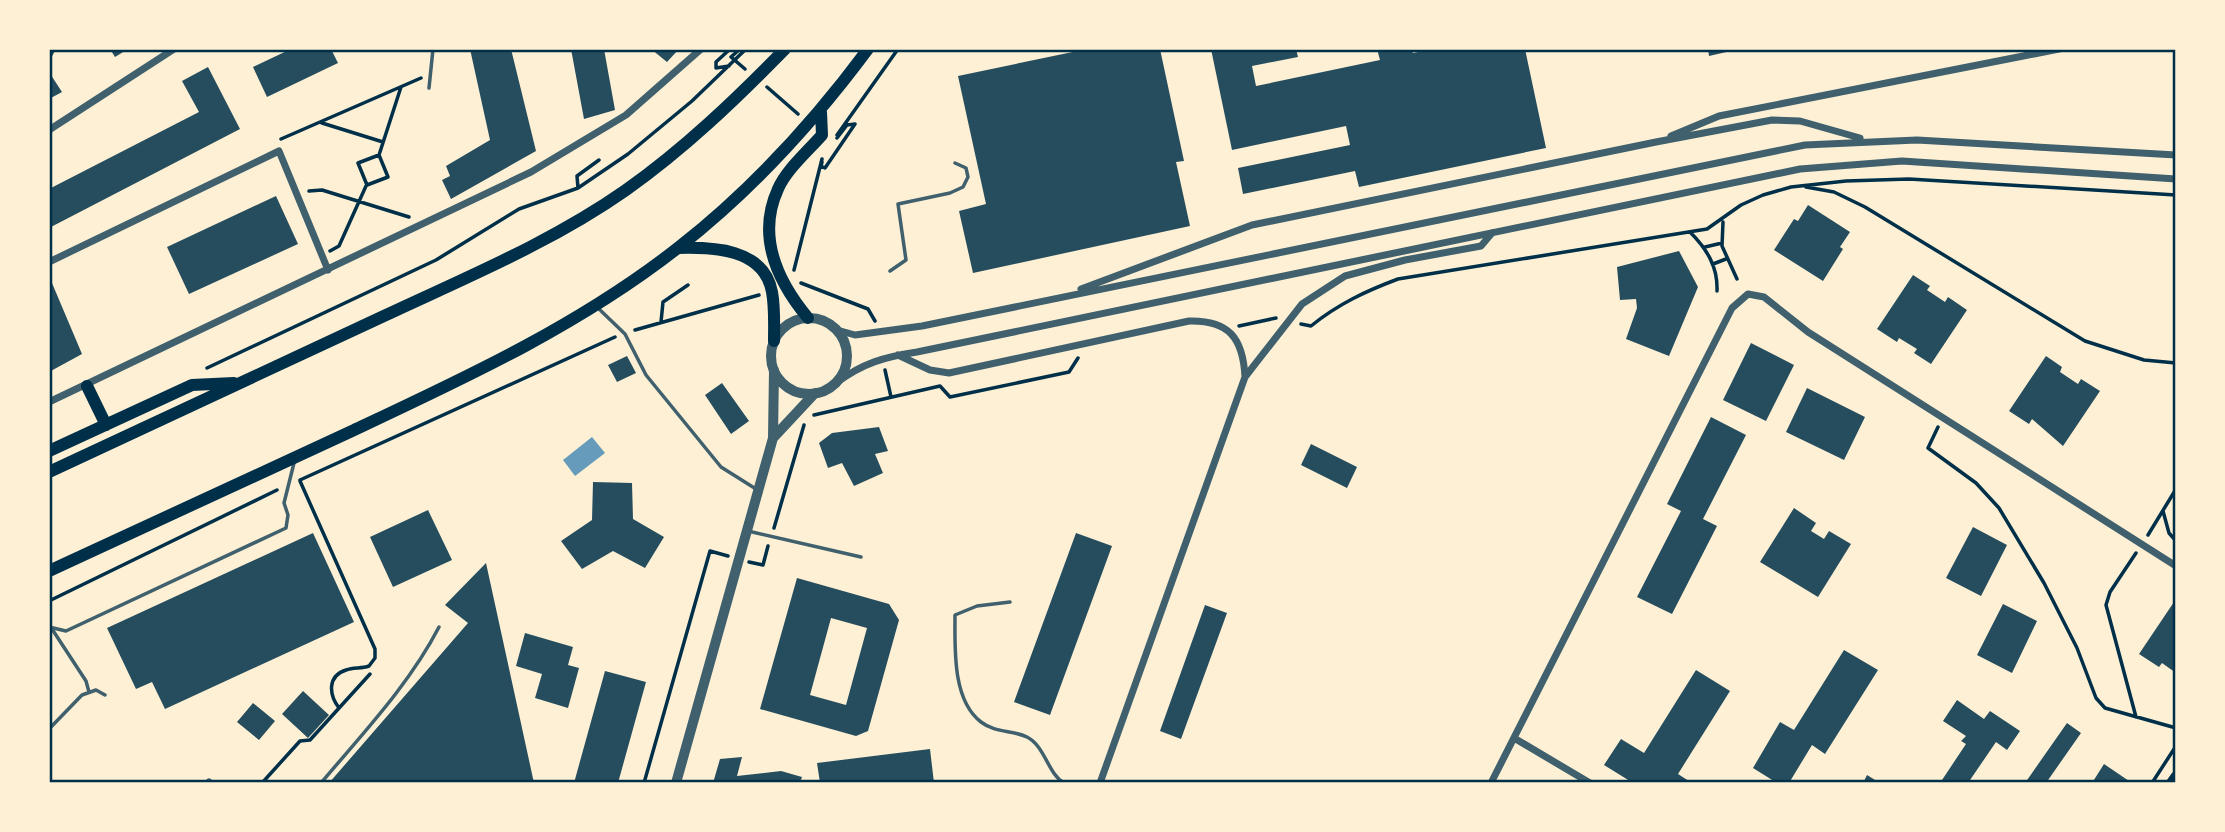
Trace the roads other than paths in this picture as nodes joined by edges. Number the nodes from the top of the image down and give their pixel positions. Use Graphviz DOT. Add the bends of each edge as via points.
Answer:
graph roads {
  1 [pos="174,49"];
  2 [pos="433,49"];
  3 [pos="701,49"];
  4 [pos="785,49"];
  5 [pos="868,49"];
  6 [pos="2001,49"];
  7 [pos="2059,49"];
  8 [pos="2004,60"];
  9 [pos="429,88"];
  10 [pos="821,112"];
  11 [pos="49,130"];
  12 [pos="1868,140"];
  13 [pos="1656,142"];
  14 [pos="2176,155"];
  15 [pos="955,163"];
  16 [pos="2176,179"];
  17 [pos="1492,232"];
  18 [pos="678,248"];
  19 [pos="49,262"];
  20 [pos="328,270"];
  21 [pos="890,271"];
  22 [pos="1058,297"];
  23 [pos="595,305"];
  24 [pos="808,318"];
  25 [pos="837,330"];
  26 [pos="774,341"];
  27 [pos="897,355"];
  28 [pos="774,370"];
  29 [pos="1245,377"];
  30 [pos="241,383"];
  31 [pos="836,383"];
  32 [pos="87,386"];
  33 [pos="815,393"];
  34 [pos="49,402"];
  35 [pos="106,425"];
  36 [pos="772,438"];
  37 [pos="49,451"];
  38 [pos="295,457"];
  39 [pos="49,472"];
  40 [pos="758,490"];
  41 [pos="747,531"];
  42 [pos="861,557"];
  43 [pos="2176,566"];
  44 [pos="49,570"];
  45 [pos="1010,602"];
  46 [pos="439,626"];
  47 [pos="51,628"];
  48 [pos="89,692"];
  49 [pos="105,695"];
  50 [pos="49,729"];
  51 [pos="1514,737"];
  52 [pos="2176,776"];
  53 [pos="321,783"];
  54 [pos="676,783"];
  55 [pos="1064,783"];
  56 [pos="1100,783"];
  57 [pos="1491,783"];
  58 [pos="1590,783"];
  59 [pos="2171,783"];
  1 -- 11 [label="street"];
  2 -- 9 [label="lane"];
  3 -- 20 [label="street" via="626,115 531,172"];
  4 -- 30 [label="highway" via="736,100 681,147 576,222"];
  5 -- 10 [label="highway"];
  6 -- 8 [label="street"];
  7 -- 8 [label="street"];
  8 -- 13 [label="street" via="1720,116"];
  10 -- 18 [label="highway" via="770,167"];
  10 -- 24 [label="highway" via="822,135 778,188 771,215 770,250 782,284"];
  12 -- 13 [label="street" via="1800,121 1772,120"];
  12 -- 14 [label="street"];
  12 -- 22 [label="street" via="1792,148"];
  13 -- 22 [label="street" via="1252,225"];
  15 -- 21 [label="lane" via="966,169 963,187 898,204 906,260"];
  16 -- 17 [label="street" via="1902,160 1847,163"];
  17 -- 27 [label="street"];
  17 -- 29 [label="street" via="1481,246 1346,276 1303,304"];
  18 -- 23 [label="highway"];
  18 -- 26 [label="highway" via="715,246 747,257 762,271 772,289"];
  19 -- 20 [label="street" via="279,151"];
  20 -- 32 [label="street"];
  22 -- 25 [label="street" via="878,332 855,335"];
  23 -- 38 [label="highway" via="476,373"];
  23 -- 40 [label="lane" via="625,334 646,375 721,467"];
  24 -- 25 [label="street"];
  24 -- 26 [label="street" via="788,325"];
  25 -- 31 [label="street" via="847,357"];
  26 -- 28 [label="street"];
  27 -- 29 [label="street" via="949,373 1189,321 1212,321 1239,345"];
  27 -- 31 [label="street" via="860,365"];
  28 -- 33 [label="street" via="790,389"];
  28 -- 36 [label="street"];
  29 -- 56 [label="street"];
  30 -- 35 [label="highway" via="192,384"];
  30 -- 39 [label="highway"];
  31 -- 33 [label="street"];
  32 -- 34 [label="street"];
  32 -- 35 [label="highway"];
  33 -- 36 [label="street"];
  35 -- 37 [label="highway"];
  36 -- 40 [label="street"];
  38 -- 44 [label="highway"];
  38 -- 47 [label="lane" via="284,503 286,528 66,631"];
  40 -- 41 [label="street"];
  41 -- 42 [label="lane"];
  41 -- 54 [label="street"];
  43 -- 51 [label="street" via="1808,332 1763,298 1748,294 1731,311"];
  45 -- 55 [label="lane" via="977,606 955,615 955,653 963,699 981,722 1028,737 1056,779"];
  46 -- 53 [label="lane" via="424,656"];
  47 -- 48 [label="lane"];
  48 -- 49 [label="lane"];
  48 -- 50 [label="lane"];
  51 -- 57 [label="street"];
  51 -- 58 [label="street"];
  52 -- 59 [label="main road"];
}
